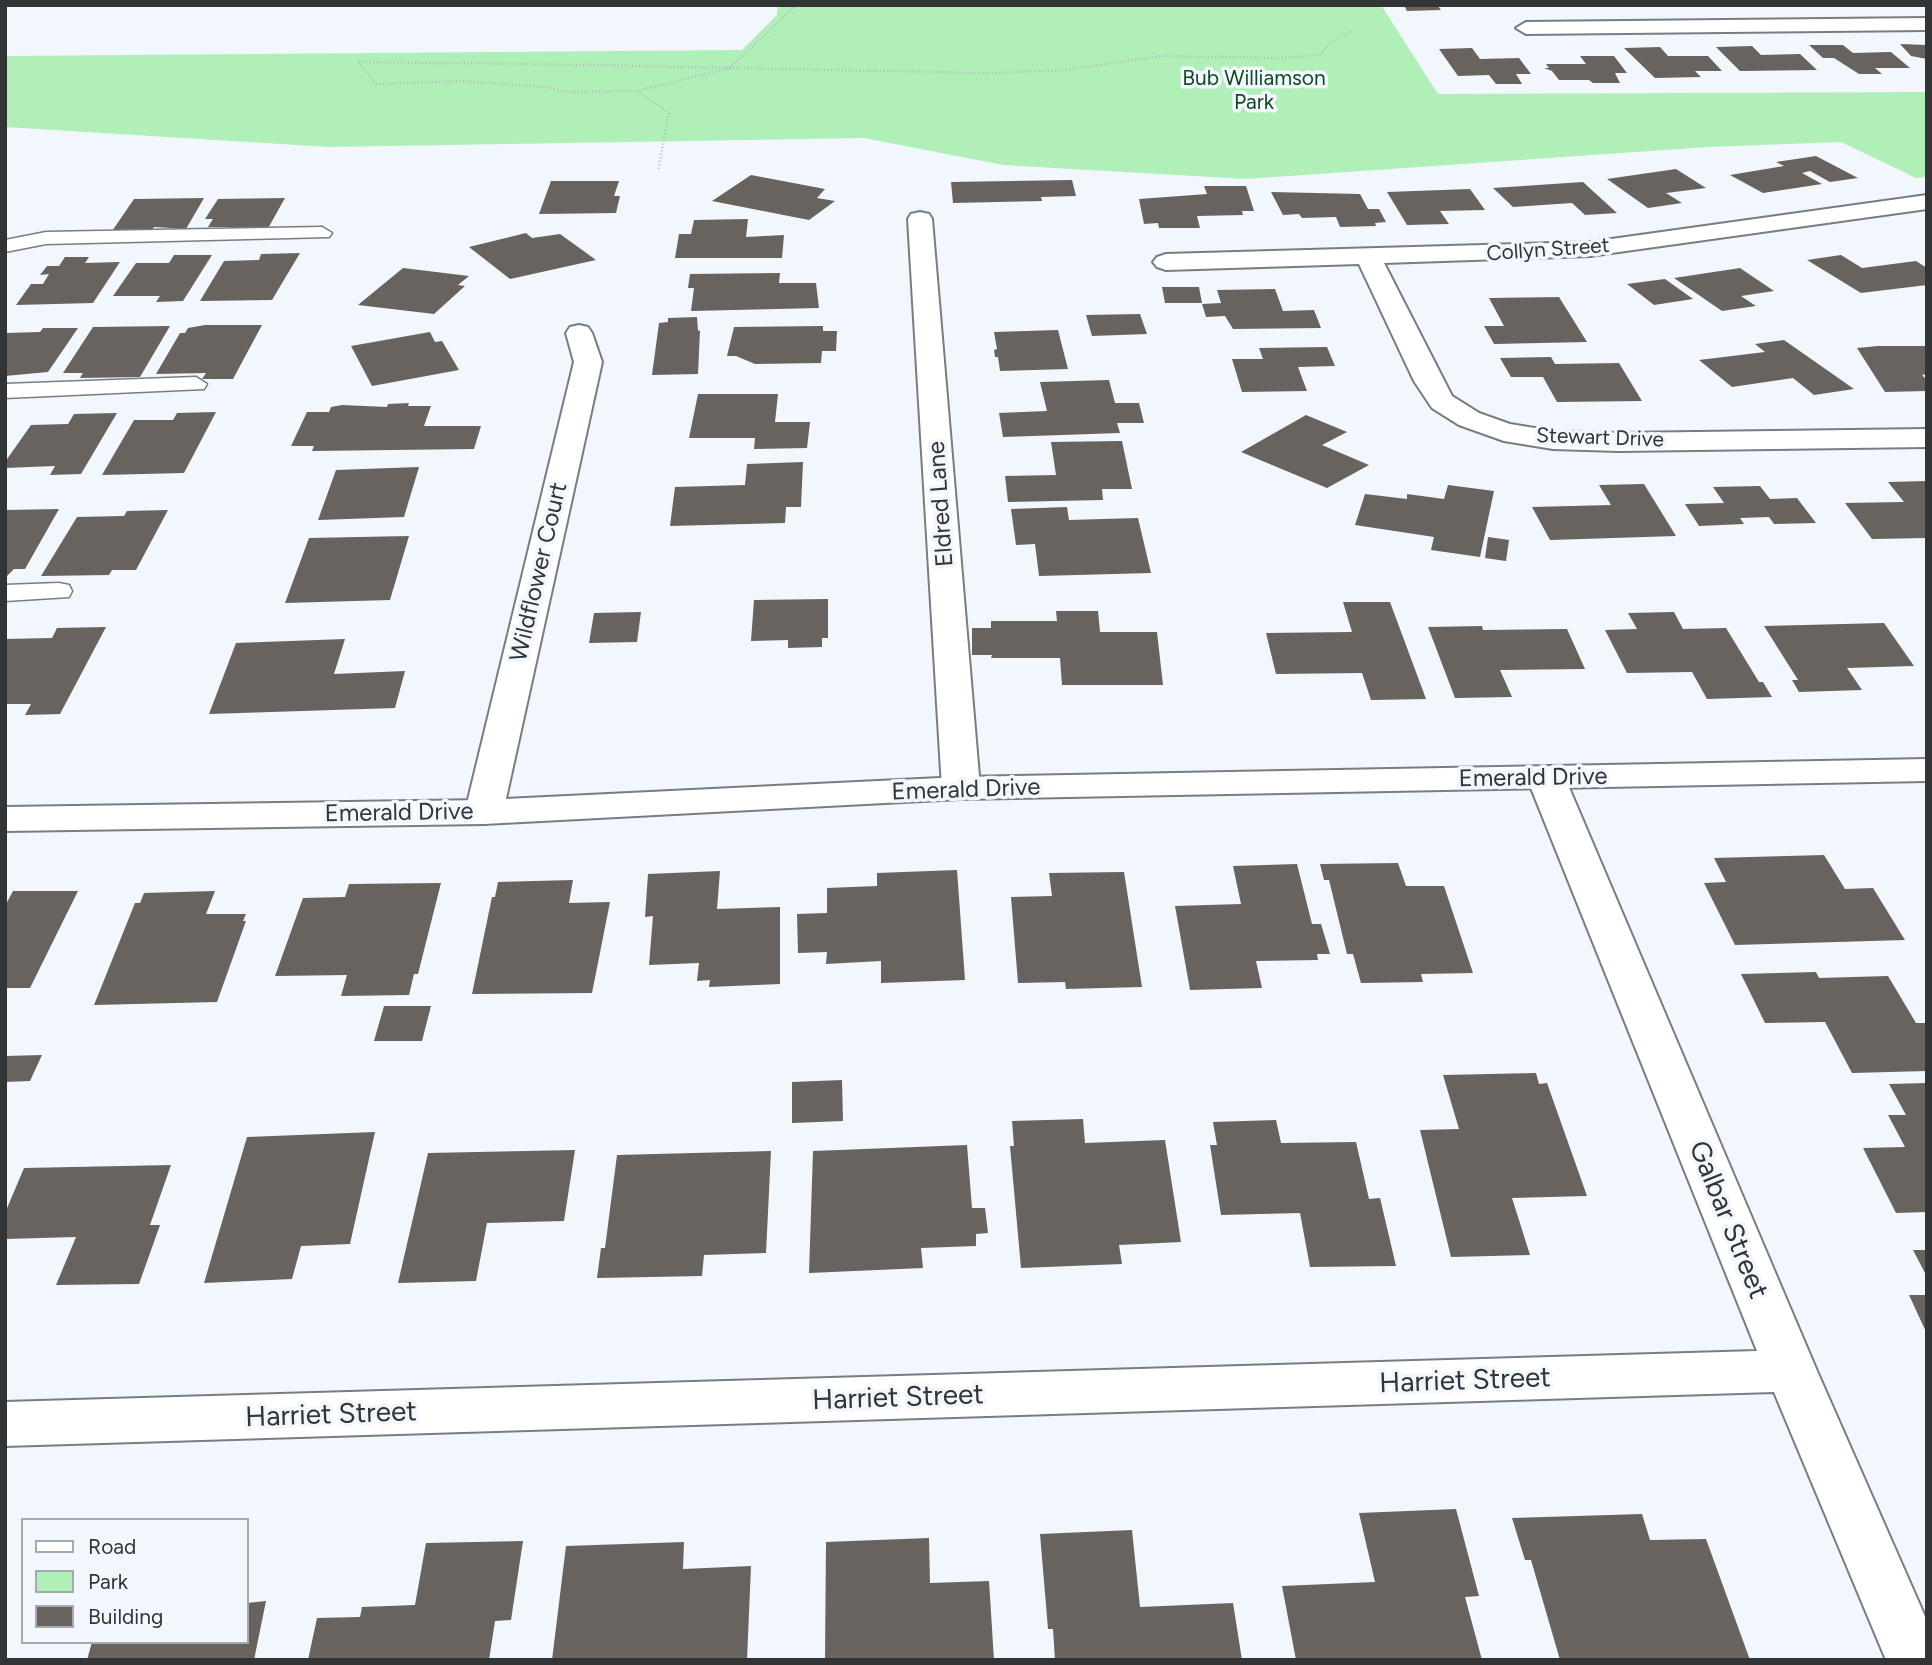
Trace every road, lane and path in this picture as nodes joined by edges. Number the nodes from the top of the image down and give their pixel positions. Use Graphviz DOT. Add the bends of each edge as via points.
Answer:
graph roads {
  1 [pos="796,5"];
  2 [pos="1927,24"];
  3 [pos="1526,28"];
  4 [pos="1351,31"];
  5 [pos="730,68"];
  6 [pos="637,91"];
  7 [pos="658,171"];
  8 [pos="1927,202"];
  9 [pos="920,219"];
  10 [pos="322,233"];
  11 [pos="5,246"];
  12 [pos="1369,258"];
  13 [pos="1166,261"];
  14 [pos="579,333"];
  15 [pos="196,384"];
  16 [pos="5,391"];
  17 [pos="1927,438"];
  18 [pos="59,591"];
  19 [pos="5,593"];
  20 [pos="1927,770"];
  21 [pos="1546,778"];
  22 [pos="961,788"];
  23 [pos="484,812"];
  24 [pos="5,819"];
  25 [pos="1791,1371"];
  26 [pos="5,1424"];
  27 [pos="1915,1660"];
  1 -- 5 [label="path"];
  2 -- 3 [label="street"];
  4 -- 5 [label="path" via="1331,42 1320,55 1278,58 1160,56 1065,70 987,73"];
  5 -- 6 [label="path"];
  5 -- 6 [label="path" via="359,62 376,84 461,81 566,92"];
  6 -- 7 [label="path" via="669,113"];
  8 -- 12 [label="street, Collyn Street" via="1590,249"];
  9 -- 22 [label="street, Eldred Lane"];
  10 -- 11 [label="lane" via="46,238"];
  12 -- 13 [label="street, Collyn Street"];
  12 -- 17 [label="street, Stewart Drive" via="1442,402 1469,419 1504,432 1553,440 1619,442"];
  14 -- 23 [label="street, Wildflower Court" via="588,362"];
  15 -- 16 [label="lane"];
  18 -- 19 [label="lane"];
  20 -- 21 [label="street, Emerald Drive"];
  21 -- 22 [label="street, Emerald Drive"];
  21 -- 25 [label="street, Galbar Street"];
  22 -- 23 [label="street, Emerald Drive"];
  23 -- 24 [label="street, Emerald Drive"];
  25 -- 26 [label="street, Harriet Street"];
  25 -- 27 [label="street, Galbar Street"];
}
